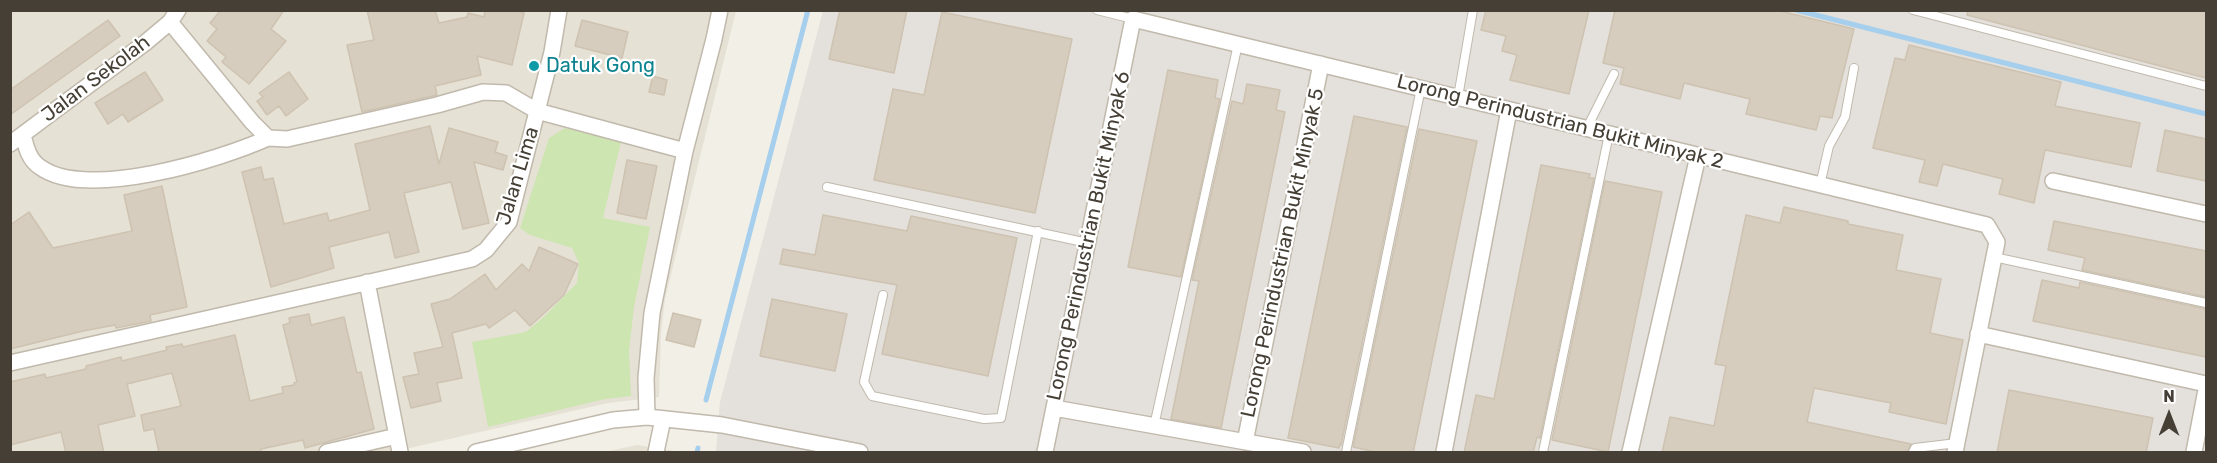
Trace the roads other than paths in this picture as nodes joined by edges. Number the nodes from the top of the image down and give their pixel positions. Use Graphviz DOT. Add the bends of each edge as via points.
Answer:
graph roads {
  1 [pos="559,10"];
  2 [pos="720,10"];
  3 [pos="1097,10"];
  4 [pos="1473,10"];
  5 [pos="1913,10"];
  6 [pos="174,16"];
  7 [pos="1133,19"];
  8 [pos="1238,44"];
  9 [pos="1322,64"];
  10 [pos="1854,68"];
  11 [pos="1614,75"];
  12 [pos="2206,86"];
  13 [pos="1421,88"];
  14 [pos="1458,97"];
  15 [pos="1509,110"];
  16 [pos="537,111"];
  17 [pos="1587,128"];
  18 [pos="1609,134"];
  19 [pos="267,138"];
  20 [pos="17,140"];
  21 [pos="685,151"];
  22 [pos="1698,156"];
  23 [pos="2053,181"];
  24 [pos="1820,185"];
  25 [pos="827,187"];
  26 [pos="2206,214"];
  27 [pos="1038,231"];
  28 [pos="1088,243"];
  29 [pos="1994,257"];
  30 [pos="367,282"];
  31 [pos="883,295"];
  32 [pos="2206,303"];
  33 [pos="1978,334"];
  34 [pos="10,363"];
  35 [pos="2206,384"];
  36 [pos="2206,390"];
  37 [pos="1054,408"];
  38 [pos="647,417"];
  39 [pos="663,419"];
  40 [pos="1154,426"];
  41 [pos="397,436"];
  42 [pos="1245,442"];
  43 [pos="1956,448"];
  44 [pos="327,453"];
  45 [pos="400,453"];
  46 [pos="476,453"];
  47 [pos="656,453"];
  48 [pos="860,453"];
  49 [pos="1045,453"];
  50 [pos="1303,453"];
  51 [pos="1346,453"];
  52 [pos="1444,453"];
  53 [pos="1543,453"];
  54 [pos="1630,453"];
  55 [pos="1913,453"];
  56 [pos="2194,453"];
  1 -- 16 [label="street, Jalan Lima"];
  2 -- 21 [label="street"];
  3 -- 7 [label="lane"];
  4 -- 14 [label="lane"];
  5 -- 12 [label="lane"];
  6 -- 19 [label="street"];
  6 -- 20 [label="street, Jalan Sekolah"];
  7 -- 8 [label="street, Lorong Perindustrian Bukit Minyak 2"];
  7 -- 28 [label="street, Lorong Perindustrian Bukit Minyak 6"];
  8 -- 9 [label="street, Lorong Perindustrian Bukit Minyak 2"];
  8 -- 40 [label="lane"];
  9 -- 13 [label="street, Lorong Perindustrian Bukit Minyak 2"];
  9 -- 42 [label="street, Lorong Perindustrian Bukit Minyak 5"];
  10 -- 24 [label="lane" via="1845,117 1829,146"];
  11 -- 17 [label="lane"];
  13 -- 14 [label="street, Lorong Perindustrian Bukit Minyak 2"];
  13 -- 51 [label="lane"];
  14 -- 15 [label="street, Lorong Perindustrian Bukit Minyak 2"];
  15 -- 17 [label="street, Lorong Perindustrian Bukit Minyak 2"];
  15 -- 52 [label="street"];
  16 -- 19 [label="street" via="506,93 483,92 287,139"];
  16 -- 21 [label="street"];
  16 -- 30 [label="street, Jalan Lima" via="509,222 486,250 472,259"];
  17 -- 18 [label="street, Lorong Perindustrian Bukit Minyak 2"];
  18 -- 22 [label="street, Lorong Perindustrian Bukit Minyak 2"];
  18 -- 53 [label="lane"];
  19 -- 20 [label="street" via="215,156 134,176 82,181 52,175 38,166"];
  21 -- 38 [label="street" via="652,313"];
  22 -- 24 [label="street, Lorong Perindustrian Bukit Minyak 2"];
  22 -- 54 [label="street"];
  23 -- 26 [label="street"];
  24 -- 29 [label="street, Lorong Perindustrian Bukit Minyak 2" via="1987,225 1997,242"];
  25 -- 27 [label="lane"];
  27 -- 28 [label="lane"];
  27 -- 31 [label="lane" via="1001,418 984,419 872,396 864,382"];
  28 -- 37 [label="street, Lorong Perindustrian Bukit Minyak 6"];
  29 -- 32 [label="lane"];
  29 -- 33 [label="street"];
  30 -- 34 [label="street, Jalan Lima"];
  30 -- 41 [label="street"];
  33 -- 35 [label="street"];
  33 -- 43 [label="street"];
  36 -- 56 [label="street"];
  37 -- 40 [label="street"];
  37 -- 49 [label="street, Lorong Perindustrian Bukit Minyak 6"];
  38 -- 39 [label="street"];
  38 -- 46 [label="street" via="613,420"];
  39 -- 47 [label="street"];
  39 -- 48 [label="street" via="722,425"];
  40 -- 42 [label="street"];
  41 -- 44 [label="street"];
  41 -- 45 [label="street"];
  42 -- 50 [label="street"];
  43 -- 55 [label="lane" via="1927,445 1915,448"];
}
